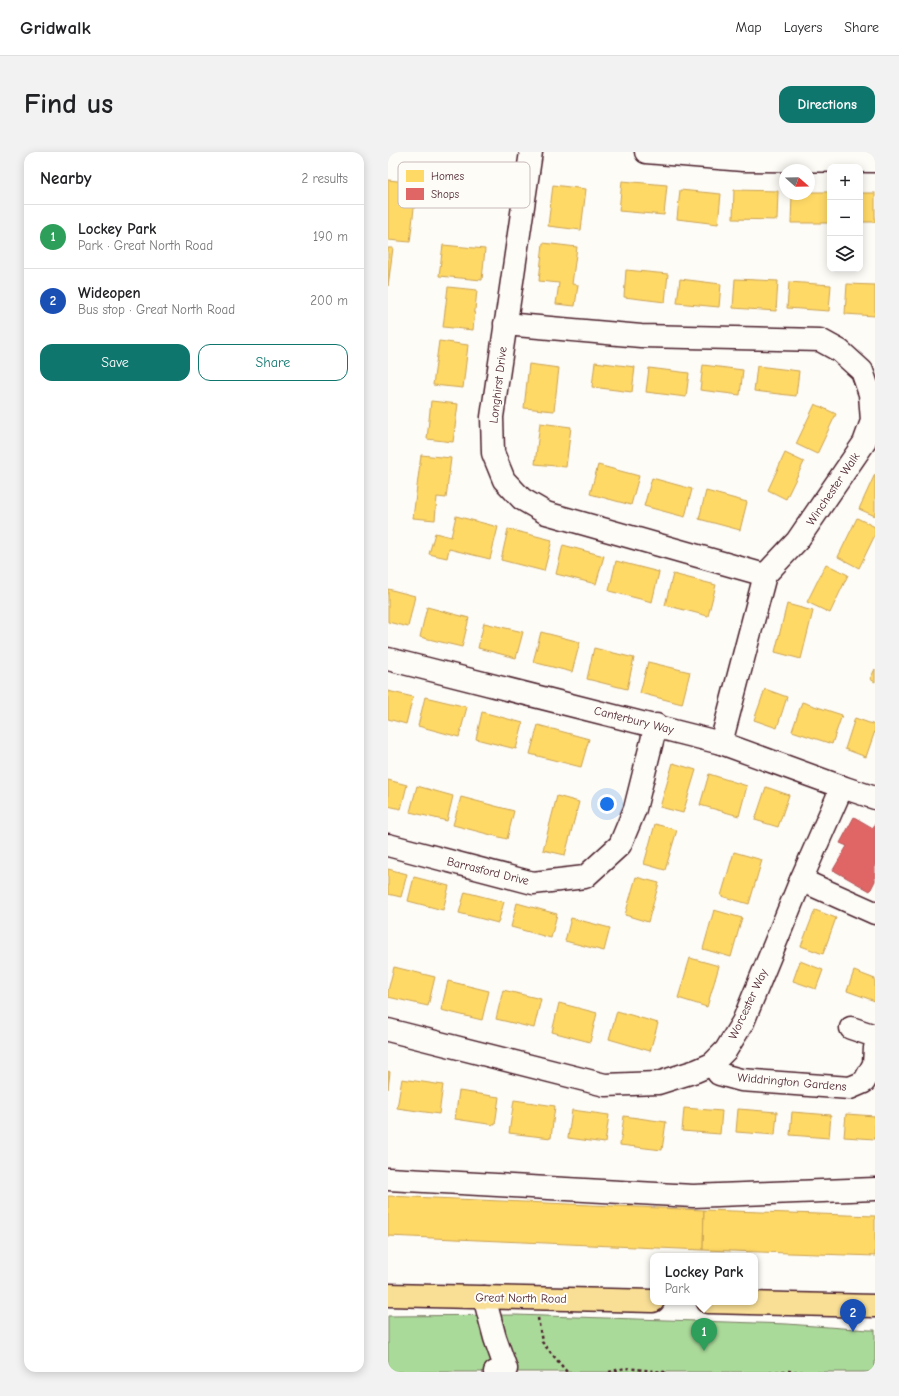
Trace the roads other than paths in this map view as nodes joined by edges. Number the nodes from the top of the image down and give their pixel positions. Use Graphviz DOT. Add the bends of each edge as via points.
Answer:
graph roads {
  1 [pos="531,152"];
  2 [pos="646,152"];
  3 [pos="691,154"];
  4 [pos="875,160"];
  5 [pos="529,162"];
  6 [pos="523,208"];
  7 [pos="505,324"];
  8 [pos="765,575"];
  9 [pos="388,659"];
  10 [pos="656,725"];
  11 [pos="721,742"];
  12 [pos="842,787"];
  13 [pos="875,798"];
  14 [pos="388,845"];
  15 [pos="801,880"];
  16 [pos="875,913"];
  17 [pos="851,1028"];
  18 [pos="388,1030"];
  19 [pos="875,1036"];
  20 [pos="875,1048"];
  21 [pos="712,1064"];
  22 [pos="388,1179"];
  23 [pos="875,1188"];
  24 [pos="388,1295"];
  25 [pos="484,1297"];
  26 [pos="650,1301"];
  27 [pos="758,1303"];
  28 [pos="875,1306"];
  29 [pos="495,1372"];
  1 -- 5 [label="street, Longhirst Drive"];
  2 -- 3 [label="street"];
  3 -- 4 [label="street" via="743,160"];
  6 -- 7 [label="street, Longhirst Drive"];
  7 -- 8 [label="street, Longhirst Drive" via="492,417 493,454 504,480 522,499 546,513"];
  7 -- 8 [label="street, Winchester Walk" via="641,336 820,340 840,351 862,371 870,394 872,421 864,443 797,541"];
  8 -- 11 [label="street, Winchester Walk"];
  9 -- 10 [label="street, Canterbury Way"];
  10 -- 11 [label="street, Canterbury Way"];
  10 -- 14 [label="street, Barrasford Drive" via="634,809 620,845 585,877 533,883"];
  11 -- 12 [label="street, Canterbury Way"];
  12 -- 13 [label="street, Canterbury Way"];
  12 -- 15 [label="street, Worcester Way"];
  15 -- 16 [label="street"];
  15 -- 21 [label="street, Worcester Way" via="743,1022 726,1050"];
  17 -- 19 [label="street"];
  18 -- 21 [label="street, Worcester Way" via="605,1085 658,1083"];
  20 -- 21 [label="street, Widdrington Gardens" via="874,1064 864,1082 850,1088 741,1080 719,1074"];
  22 -- 23 [label="street" via="693,1196"];
  24 -- 25 [label="main road, Great North Road"];
  25 -- 26 [label="main road, Great North Road"];
  25 -- 29 [label="street" via="494,1338 506,1369"];
  27 -- 28 [label="main road"];
}
